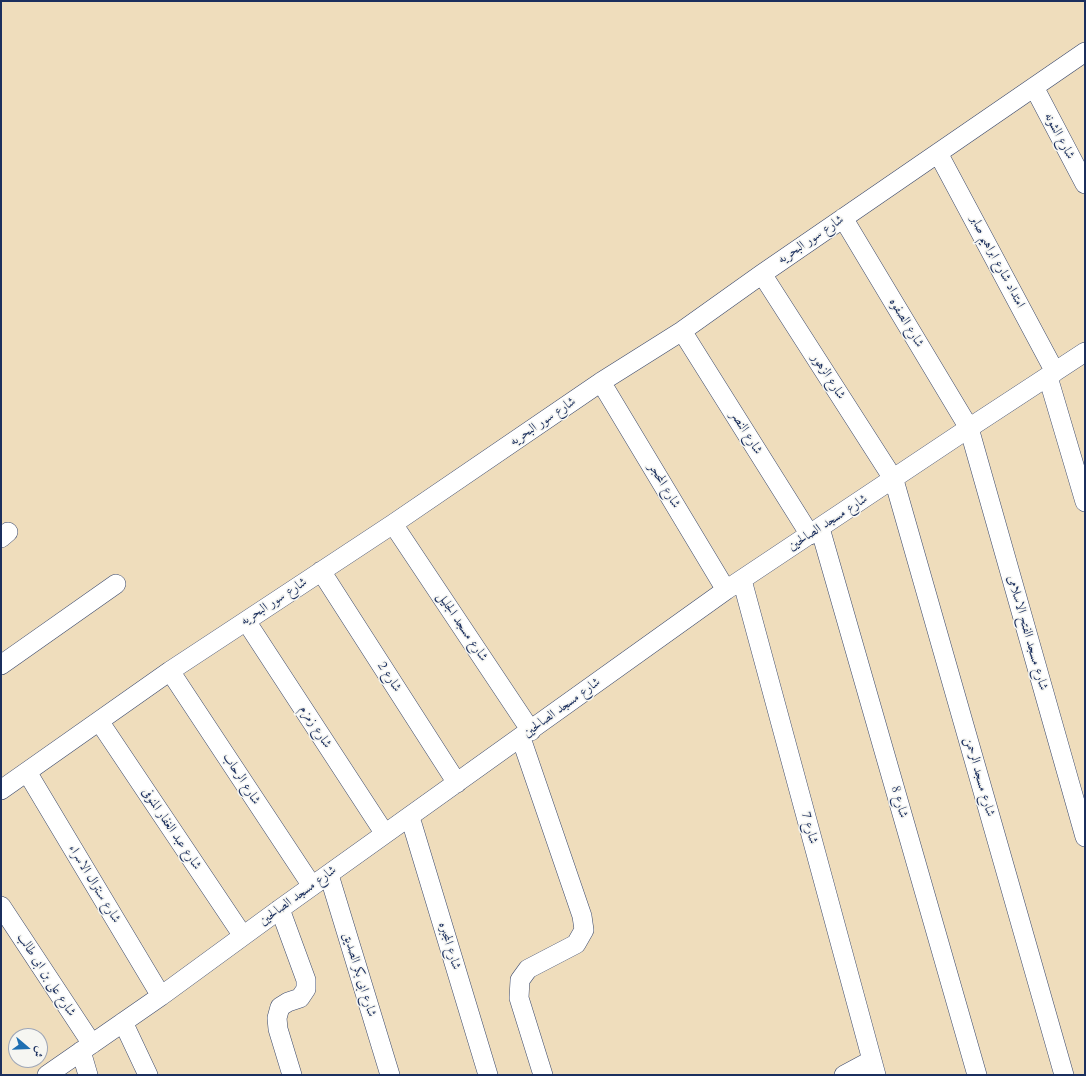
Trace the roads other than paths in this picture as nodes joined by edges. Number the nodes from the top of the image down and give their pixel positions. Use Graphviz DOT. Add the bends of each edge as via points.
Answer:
graph roads {
  1 [pos="1085,52"];
  2 [pos="1034,87"];
  3 [pos="938,153"];
  4 [pos="1085,184"];
  5 [pos="843,218"];
  6 [pos="762,274"];
  7 [pos="682,331"];
  8 [pos="1085,352"];
  9 [pos="1052,375"];
  10 [pos="601,382"];
  11 [pos="969,428"];
  12 [pos="894,480"];
  13 [pos="1085,502"];
  14 [pos="393,524"];
  15 [pos="815,532"];
  16 [pos="321,571"];
  17 [pos="742,580"];
  18 [pos="116,584"];
  19 [pos="726,590"];
  20 [pos="246,621"];
  21 [pos="1,665"];
  22 [pos="170,671"];
  23 [pos="99,722"];
  24 [pos="526,734"];
  25 [pos="27,772"];
  26 [pos="457,783"];
  27 [pos="1,790"];
  28 [pos="410,817"];
  29 [pos="385,834"];
  30 [pos="1085,837"];
  31 [pos="329,875"];
  32 [pos="312,886"];
  33 [pos="1,906"];
  34 [pos="280,910"];
  35 [pos="242,936"];
  36 [pos="161,996"];
  37 [pos="123,1022"];
  38 [pos="86,1048"];
  39 [pos="874,1068"];
  40 [pos="47,1075"];
  41 [pos="88,1075"];
  42 [pos="148,1075"];
  43 [pos="292,1075"];
  44 [pos="390,1075"];
  45 [pos="488,1075"];
  46 [pos="542,1075"];
  47 [pos="844,1075"];
  48 [pos="977,1075"];
  49 [pos="1064,1075"];
  1 -- 2 [label="street, شارع سور البحريه"];
  2 -- 3 [label="street, شارع سور البحريه"];
  2 -- 4 [label="street, شارع الشونه"];
  3 -- 5 [label="street, شارع سور البحريه"];
  3 -- 9 [label="street, امتداد شارع ابراهيم صابر"];
  5 -- 6 [label="street, شارع سور البحريه"];
  5 -- 11 [label="street, شارع الصفوه"];
  6 -- 7 [label="street, شارع سور البحريه"];
  6 -- 12 [label="street, شارع الزهور"];
  7 -- 10 [label="street, شارع سور البحريه"];
  7 -- 15 [label="street, شارع النصر"];
  8 -- 9 [label="street, شارع مسجد الصالحين"];
  9 -- 11 [label="street, شارع مسجد الصالحين"];
  9 -- 13 [label="street, امتداد شارع ابراهيم صابر"];
  10 -- 14 [label="street, شارع سور البحريه"];
  10 -- 19 [label="street, شارع المحجر"];
  11 -- 12 [label="street, شارع مسجد الصالحين"];
  11 -- 30 [label="street, شارع مسجد الفتح الاسلامى"];
  12 -- 15 [label="street, شارع مسجد الصالحين"];
  12 -- 49 [label="street, شارع مسجد الرحمن"];
  14 -- 16 [label="street, شارع سور البحريه"];
  14 -- 24 [label="street, شارع مسجد الجليل"];
  15 -- 17 [label="street, شارع مسجد الصالحين"];
  15 -- 48 [label="street, شارع 8"];
  16 -- 20 [label="street, شارع سور البحريه"];
  16 -- 26 [label="street, شارع 2"];
  17 -- 19 [label="street, شارع مسجد الصالحين"];
  17 -- 39 [label="street, شارع 7"];
  18 -- 21 [label="street"];
  19 -- 24 [label="street, شارع مسجد الصالحين"];
  20 -- 22 [label="street, شارع سور البحريه"];
  20 -- 29 [label="street, شارع زمزم"];
  22 -- 23 [label="street, شارع سور البحريه"];
  22 -- 32 [label="street, شارع الرحاب"];
  23 -- 25 [label="street, شارع سور البحريه"];
  23 -- 35 [label="street, شارع عبد الغفار المنوفى"];
  24 -- 26 [label="street, شارع مسجد الصالحين"];
  24 -- 46 [label="street, شارع مسجد الجليل" via="582,916 584,930 576,944 528,969 520,980 519,998"];
  25 -- 27 [label="street, شارع سور البحريه"];
  25 -- 36 [label="street, شارع سنترال الاسراء"];
  26 -- 28 [label="street, شارع مسجد الصالحين"];
  28 -- 29 [label="street, شارع مسجد الصالحين"];
  28 -- 45 [label="street, شارع المجبره"];
  29 -- 31 [label="street, شارع مسجد الصالحين"];
  31 -- 32 [label="street, شارع مسجد الصالحين"];
  31 -- 44 [label="street, شارع ابى بكر الصديق"];
  32 -- 34 [label="street, شارع مسجد الصالحين"];
  33 -- 38 [label="street, شارع على بن ابى طالب"];
  34 -- 35 [label="street, شارع مسجد الصالحين"];
  34 -- 43 [label="street" via="306,980 306,989 300,998 280,1007 277,1018"];
  35 -- 36 [label="street, شارع مسجد الصالحين"];
  36 -- 37 [label="street, شارع مسجد الصالحين"];
  37 -- 38 [label="street, شارع مسجد الصالحين"];
  37 -- 42 [label="street"];
  38 -- 40 [label="street, شارع مسجد الصالحين"];
  38 -- 41 [label="street, شارع على بن ابى طالب"];
  39 -- 47 [label="street"];
}
